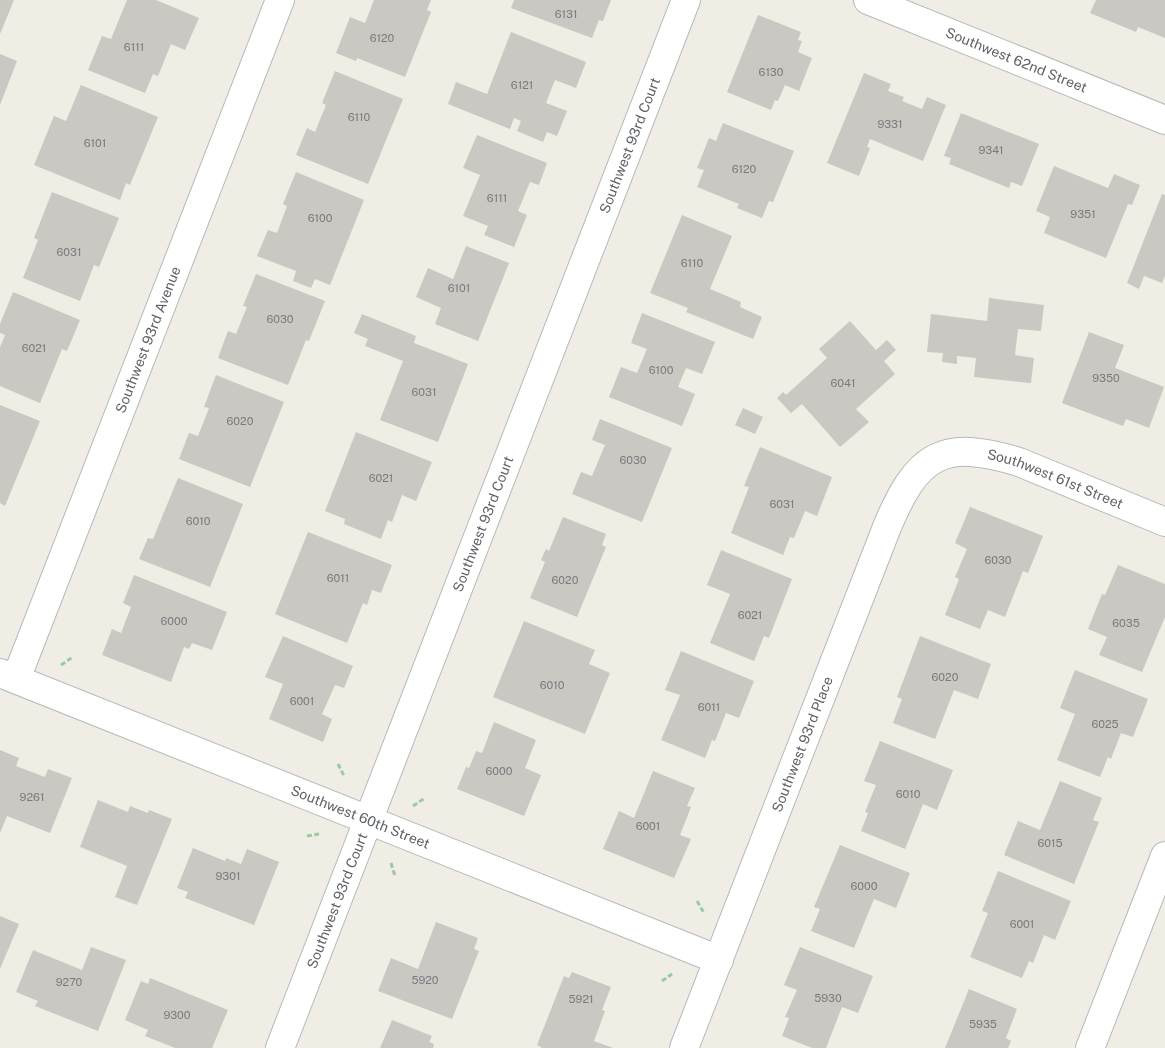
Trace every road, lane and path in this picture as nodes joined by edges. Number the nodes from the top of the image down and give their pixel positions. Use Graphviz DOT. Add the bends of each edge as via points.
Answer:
graph roads {
  1 [pos="280,0"];
  2 [pos="686,0"];
  3 [pos="868,0"];
  4 [pos="1165,120"];
  5 [pos="943,454"];
  6 [pos="1165,522"];
  7 [pos="73,657"];
  8 [pos="59,665"];
  9 [pos="8,676"];
  10 [pos="338,764"];
  11 [pos="346,782"];
  12 [pos="425,798"];
  13 [pos="411,808"];
  14 [pos="369,820"];
  15 [pos="324,832"];
  16 [pos="306,836"];
  17 [pos="1165,856"];
  18 [pos="390,860"];
  19 [pos="395,876"];
  20 [pos="697,901"];
  21 [pos="1156,909"];
  22 [pos="705,915"];
  23 [pos="719,960"];
  24 [pos="674,972"];
  25 [pos="662,981"];
  26 [pos="280,1048"];
  27 [pos="684,1048"];
  28 [pos="1090,1048"];
  1 -- 9 [label="street, Southwest 93rd Avenue"];
  2 -- 14 [label="street, Southwest 93rd Court"];
  3 -- 4 [label="street, Southwest 62nd Street"];
  5 -- 6 [label="street, Southwest 61st Street" via="968,452 1000,456"];
  5 -- 23 [label="street, Southwest 93rd Place" via="920,470 894,509"];
  7 -- 8 [label="path"];
  9 -- 14 [label="street, Southwest 60th Street"];
  10 -- 11 [label="path"];
  12 -- 13 [label="path"];
  14 -- 23 [label="street, Southwest 60th Street"];
  14 -- 26 [label="street, Southwest 93rd Court"];
  15 -- 16 [label="path"];
  17 -- 21 [label="street"];
  18 -- 19 [label="path"];
  20 -- 22 [label="path"];
  21 -- 28 [label="street"];
  23 -- 27 [label="street, Southwest 93rd Place"];
  24 -- 25 [label="path"];
}
